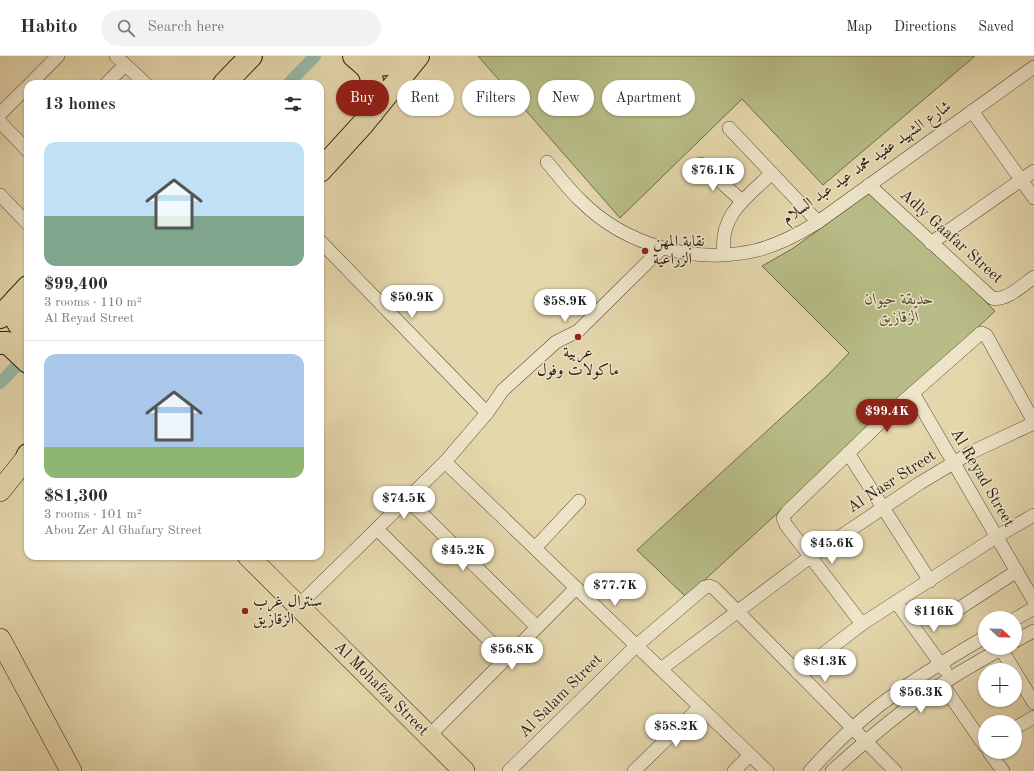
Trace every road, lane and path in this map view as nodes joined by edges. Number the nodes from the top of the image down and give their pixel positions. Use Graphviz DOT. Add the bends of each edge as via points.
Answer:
graph roads {
  1 [pos="58,56"];
  2 [pos="251,56"];
  3 [pos="402,56"];
  4 [pos="418,56"];
  5 [pos="120,61"];
  6 [pos="367,61"];
  7 [pos="1034,67"];
  8 [pos="34,80"];
  9 [pos="108,80"];
  10 [pos="141,80"];
  11 [pos="228,80"];
  12 [pos="371,80"];
  13 [pos="24,90"];
  14 [pos="389,92"];
  15 [pos="972,111"];
  16 [pos="0,114"];
  17 [pos="369,116"];
  18 [pos="0,122"];
  19 [pos="729,128"];
  20 [pos="24,147"];
  21 [pos="547,162"];
  22 [pos="701,164"];
  23 [pos="324,167"];
  24 [pos="1034,171"];
  25 [pos="772,173"];
  26 [pos="1021,180"];
  27 [pos="869,185"];
  28 [pos="0,196"];
  29 [pos="1034,198"];
  30 [pos="742,201"];
  31 [pos="24,220"];
  32 [pos="818,222"];
  33 [pos="931,243"];
  34 [pos="324,245"];
  35 [pos="662,248"];
  36 [pos="724,254"];
  37 [pos="1034,277"];
  38 [pos="23,293"];
  39 [pos="11,332"];
  40 [pos="24,355"];
  41 [pos="913,393"];
  42 [pos="487,413"];
  43 [pos="1034,423"];
  44 [pos="848,453"];
  45 [pos="24,461"];
  46 [pos="445,462"];
  47 [pos="953,463"];
  48 [pos="0,491"];
  49 [pos="407,499"];
  50 [pos="579,501"];
  51 [pos="883,508"];
  52 [pos="1034,515"];
  53 [pos="377,529"];
  54 [pos="996,537"];
  55 [pos="535,548"];
  56 [pos="810,557"];
  57 [pos="252,560"];
  58 [pos="1017,571"];
  59 [pos="930,581"];
  60 [pos="576,588"];
  61 [pos="1034,601"];
  62 [pos="896,602"];
  63 [pos="298,606"];
  64 [pos="1034,608"];
  65 [pos="738,612"];
  66 [pos="949,615"];
  67 [pos="1022,615"];
  68 [pos="862,624"];
  69 [pos="537,627"];
  70 [pos="1034,631"];
  71 [pos="1022,637"];
  72 [pos="0,639"];
  73 [pos="978,641"];
  74 [pos="636,646"];
  75 [pos="992,655"];
  76 [pos="507,658"];
  77 [pos="940,664"];
  78 [pos="661,669"];
  79 [pos="798,673"];
  80 [pos="946,681"];
  81 [pos="1022,684"];
  82 [pos="1034,703"];
  83 [pos="700,707"];
  84 [pos="1034,717"];
  85 [pos="1022,724"];
  86 [pos="853,729"];
  87 [pos="978,734"];
  88 [pos="429,736"];
  89 [pos="866,742"];
  90 [pos="750,755"];
  91 [pos="995,759"];
  92 [pos="71,771"];
  93 [pos="464,771"];
  94 [pos="509,771"];
  95 [pos="634,771"];
  96 [pos="734,771"];
  97 [pos="767,771"];
  98 [pos="810,771"];
  99 [pos="832,771"];
  100 [pos="895,771"];
  101 [pos="1003,771"];
  1 -- 8 [label="street"];
  2 -- 11 [label="highway"];
  3 -- 6 [label="highway" via="386,64"];
  4 -- 14 [label="highway"];
  5 -- 9 [label="street"];
  5 -- 10 [label="street"];
  6 -- 12 [label="highway"];
  7 -- 15 [label="street, شارع الشهيد عقيد محمد عيد عبد السلام"];
  13 -- 16 [label="street"];
  15 -- 26 [label="street"];
  15 -- 27 [label="street, شارع الشهيد عقيد محمد عيد عبد السلام"];
  17 -- 23 [label="highway"];
  18 -- 20 [label="street"];
  19 -- 25 [label="street"];
  21 -- 35 [label="street, شارع الشهيد عقيد محمد عيد عبد السلام" via="581,202 606,221 633,237"];
  22 -- 30 [label="street"];
  24 -- 26 [label="street"];
  25 -- 30 [label="street"];
  25 -- 32 [label="street"];
  26 -- 29 [label="street"];
  26 -- 33 [label="street"];
  27 -- 32 [label="street, شارع الشهيد عقيد محمد عيد عبد السلام"];
  27 -- 33 [label="street, Adly Gaafar Street"];
  28 -- 31 [label="street"];
  30 -- 36 [label="street" via="733,211 725,227"];
  32 -- 36 [label="street, شارع الشهيد عقيد محمد عيد عبد السلام" via="774,245 758,250"];
  33 -- 37 [label="street, Adly Gaafar Street" via="992,298 1004,298"];
  34 -- 42 [label="street"];
  35 -- 36 [label="street, شارع الشهيد عقيد محمد عيد عبد السلام" via="702,255"];
  35 -- 42 [label="street" via="578,330 556,342 503,390"];
  38 -- 39 [label="highway" via="15,306"];
  39 -- 40 [label="highway"];
  41 -- 43 [label="street" via="978,334 983,333"];
  41 -- 44 [label="street"];
  41 -- 47 [label="street, Al Reyad Street"];
  42 -- 46 [label="street"];
  43 -- 47 [label="street, Al Nasr Street"];
  44 -- 51 [label="street"];
  44 -- 56 [label="street" via="783,518"];
  45 -- 48 [label="main road"];
  46 -- 49 [label="street"];
  46 -- 55 [label="street"];
  47 -- 51 [label="street, Al Nasr Street"];
  47 -- 54 [label="street, Al Reyad Street"];
  49 -- 53 [label="street"];
  49 -- 69 [label="street"];
  50 -- 55 [label="street"];
  51 -- 56 [label="street, Al Nasr Street"];
  51 -- 59 [label="street"];
  52 -- 54 [label="street"];
  53 -- 63 [label="street"];
  53 -- 76 [label="street"];
  54 -- 58 [label="street, Al Reyad Street"];
  54 -- 59 [label="street"];
  55 -- 60 [label="street"];
  56 -- 65 [label="street, Al Nasr Street"];
  56 -- 68 [label="street"];
  57 -- 63 [label="main road, Al Mohafza Street"];
  58 -- 61 [label="street, Al Reyad Street"];
  58 -- 66 [label="street"];
  59 -- 62 [label="street"];
  60 -- 69 [label="street"];
  60 -- 74 [label="street"];
  62 -- 68 [label="street"];
  62 -- 77 [label="street"];
  63 -- 88 [label="main road, Al Mohafza Street"];
  64 -- 67 [label="street"];
  65 -- 74 [label="street, Al Salam Street" via="714,588 707,586"];
  65 -- 78 [label="street, Al Nasr Street"];
  65 -- 79 [label="street"];
  68 -- 79 [label="street"];
  69 -- 76 [label="street"];
  70 -- 71 [label="street"];
  72 -- 92 [label="main road"];
  73 -- 77 [label="street"];
  74 -- 78 [label="street"];
  74 -- 94 [label="street, Al Salam Street"];
  75 -- 80 [label="street"];
  76 -- 88 [label="street"];
  77 -- 80 [label="street"];
  77 -- 86 [label="street" via="898,691"];
  78 -- 83 [label="street"];
  79 -- 86 [label="street"];
  80 -- 87 [label="street"];
  80 -- 89 [label="street"];
  81 -- 82 [label="street"];
  83 -- 90 [label="street"];
  83 -- 95 [label="street"];
  84 -- 85 [label="street"];
  86 -- 89 [label="street"];
  86 -- 98 [label="street"];
  88 -- 93 [label="main road, Al Mohafza Street"];
  89 -- 99 [label="street"];
  89 -- 100 [label="street"];
  90 -- 96 [label="street"];
  90 -- 97 [label="street"];
  91 -- 101 [label="street"];
}
